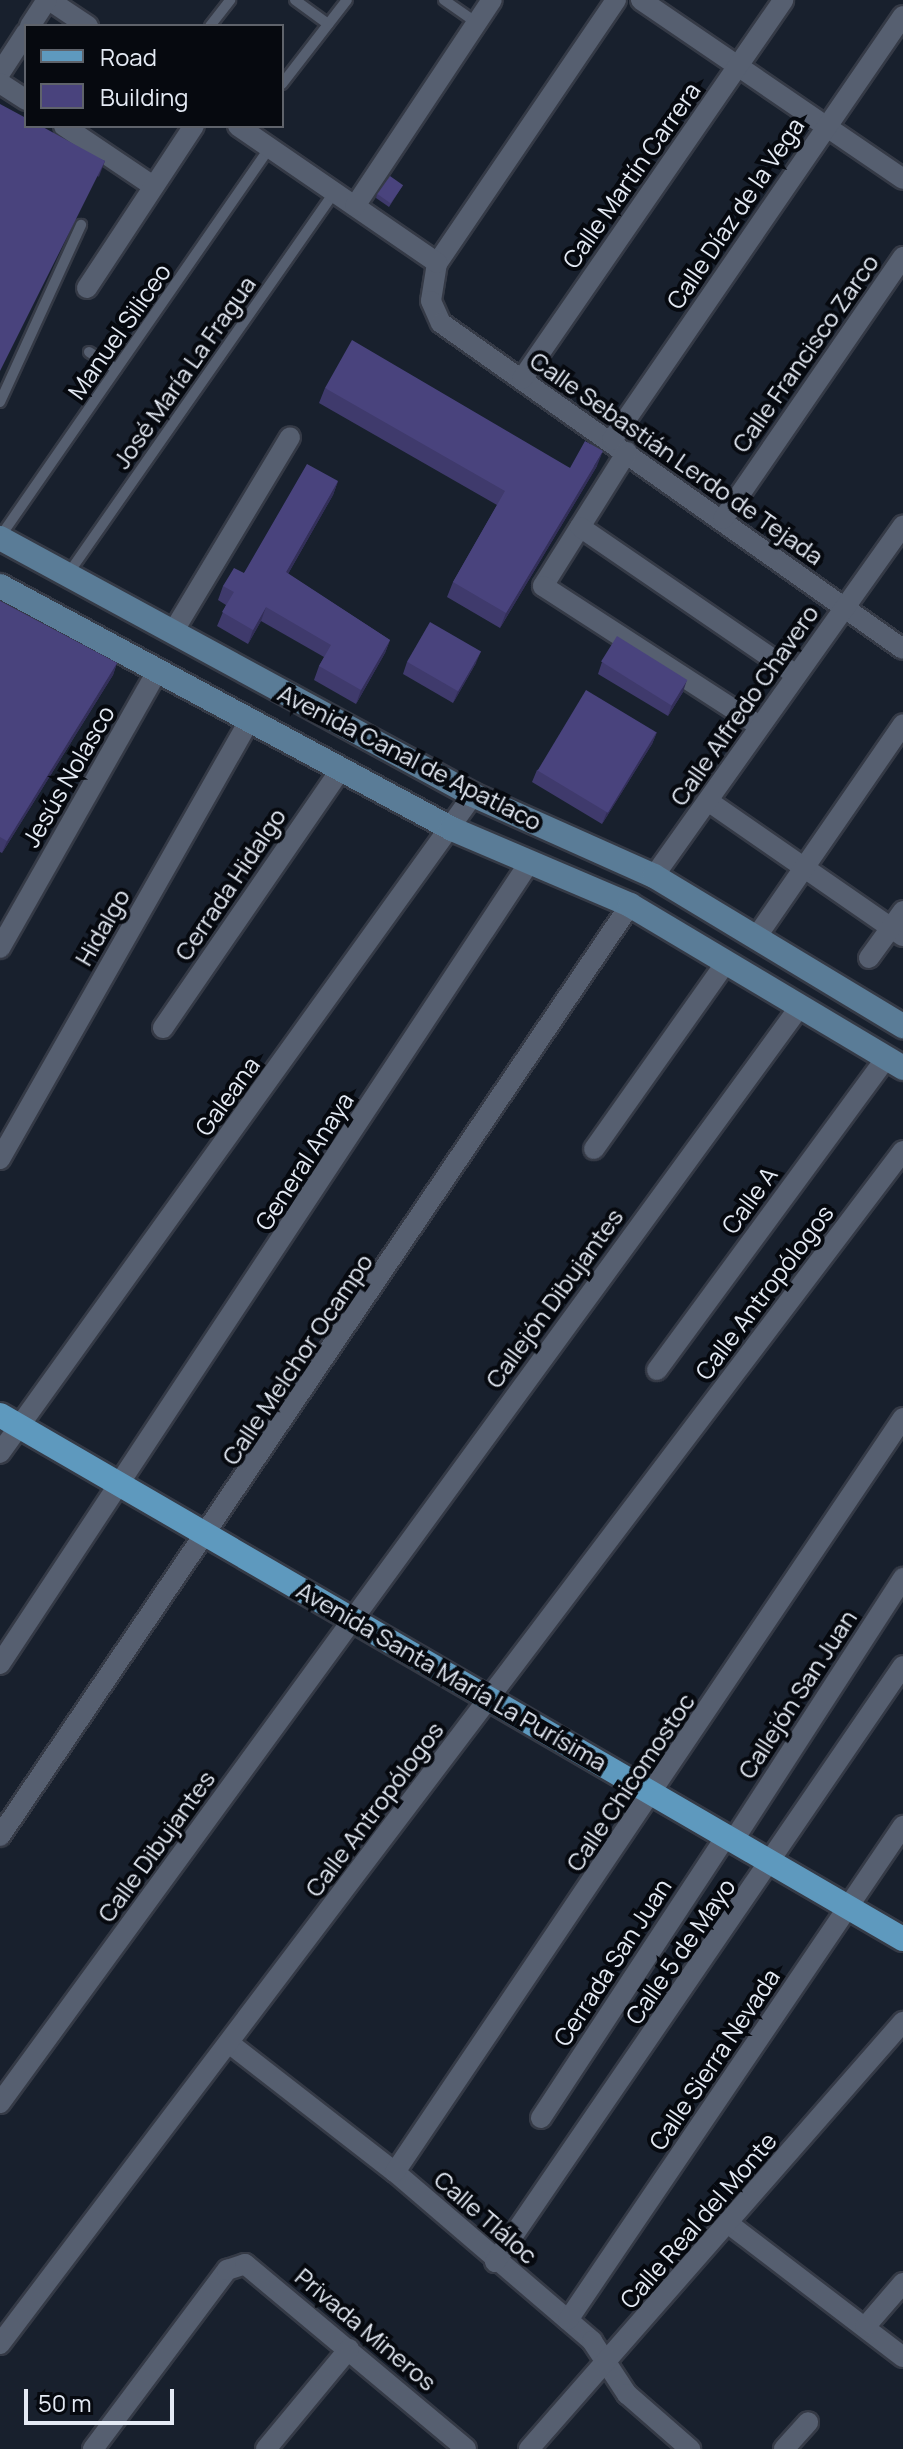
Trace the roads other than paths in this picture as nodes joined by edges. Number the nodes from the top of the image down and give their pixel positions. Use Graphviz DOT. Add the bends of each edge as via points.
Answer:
graph roads {
  1 [pos="48,0"];
  2 [pos="230,0"];
  3 [pos="295,0"];
  4 [pos="347,0"];
  5 [pos="444,0"];
  6 [pos="492,0"];
  7 [pos="616,0"];
  8 [pos="641,0"];
  9 [pos="783,0"];
  10 [pos="71,6"];
  11 [pos="903,16"];
  12 [pos="477,23"];
  13 [pos="31,24"];
  14 [pos="86,24"];
  15 [pos="212,24"];
  16 [pos="328,24"];
  17 [pos="24,36"];
  18 [pos="739,65"];
  19 [pos="0,73"];
  20 [pos="284,81"];
  21 [pos="0,83"];
  22 [pos="24,99"];
  23 [pos="826,124"];
  24 [pos="67,128"];
  25 [pos="193,128"];
  26 [pos="241,128"];
  27 [pos="270,147"];
  28 [pos="903,179"];
  29 [pos="153,186"];
  30 [pos="334,192"];
  31 [pos="355,206"];
  32 [pos="81,225"];
  33 [pos="903,257"];
  34 [pos="437,263"];
  35 [pos="87,288"];
  36 [pos="89,352"];
  37 [pos="116,369"];
  38 [pos="522,379"];
  39 [pos="0,402"];
  40 [pos="290,437"];
  41 [pos="619,446"];
  42 [pos="723,519"];
  43 [pos="903,525"];
  44 [pos="580,527"];
  45 [pos="0,538"];
  46 [pos="67,575"];
  47 [pos="0,586"];
  48 [pos="844,609"];
  49 [pos="173,632"];
  50 [pos="903,649"];
  51 [pos="157,672"];
  52 [pos="793,673"];
  53 [pos="249,721"];
  54 [pos="903,724"];
  55 [pos="758,725"];
  56 [pos="340,770"];
  57 [pos="473,795"];
  58 [pos="708,801"];
  59 [pos="452,829"];
  60 [pos="529,863"];
  61 [pos="806,865"];
  62 [pos="654,876"];
  63 [pos="630,905"];
  64 [pos="903,911"];
  65 [pos="897,932"];
  66 [pos="757,936"];
  67 [pos="0,948"];
  68 [pos="869,958"];
  69 [pos="725,964"];
  70 [pos="798,1009"];
  71 [pos="903,1026"];
  72 [pos="163,1028"];
  73 [pos="893,1065"];
  74 [pos="594,1149"];
  75 [pos="903,1151"];
  76 [pos="0,1159"];
  77 [pos="657,1370"];
  78 [pos="903,1418"];
  79 [pos="10,1420"];
  80 [pos="0,1453"];
  81 [pos="123,1487"];
  82 [pos="209,1537"];
  83 [pos="903,1578"];
  84 [pos="353,1619"];
  85 [pos="0,1664"];
  86 [pos="903,1666"];
  87 [pos="492,1696"];
  88 [pos="655,1793"];
  89 [pos="903,1826"];
  90 [pos="0,1836"];
  91 [pos="731,1836"];
  92 [pos="774,1862"];
  93 [pos="849,1907"];
  94 [pos="903,1939"];
  95 [pos="903,2022"];
  96 [pos="229,2043"];
  97 [pos="0,2103"];
  98 [pos="541,2118"];
  99 [pos="395,2172"];
  100 [pos="729,2224"];
  101 [pos="495,2262"];
  102 [pos="903,2283"];
  103 [pos="568,2320"];
  104 [pos="865,2327"];
  105 [pos="0,2344"];
  106 [pos="349,2349"];
  107 [pos="903,2357"];
  108 [pos="607,2364"];
  109 [pos="808,2422"];
  110 [pos="455,2446"];
  111 [pos="93,2449"];
  112 [pos="266,2449"];
  113 [pos="529,2449"];
  114 [pos="690,2449"];
  115 [pos="784,2449"];
  1 -- 10 [label="street"];
  1 -- 13 [label="street"];
  2 -- 15 [label="lane"];
  3 -- 16 [label="lane"];
  4 -- 16 [label="lane"];
  5 -- 12 [label="lane"];
  6 -- 12 [label="street"];
  7 -- 34 [label="street"];
  8 -- 18 [label="street"];
  9 -- 18 [label="street, Calle Martín Carrera"];
  10 -- 14 [label="street"];
  11 -- 23 [label="street, Calle Díaz de la Vega"];
  12 -- 31 [label="street"];
  16 -- 20 [label="lane"];
  17 -- 19 [label="street"];
  18 -- 23 [label="street"];
  18 -- 38 [label="street, Calle Martín Carrera"];
  21 -- 22 [label="street"];
  23 -- 28 [label="street"];
  23 -- 41 [label="street, Calle Díaz de la Vega"];
  24 -- 29 [label="street"];
  25 -- 29 [label="street"];
  26 -- 27 [label="street"];
  27 -- 30 [label="street"];
  27 -- 37 [label="lane, Manuel Siliceo"];
  29 -- 35 [label="street"];
  30 -- 31 [label="street"];
  30 -- 46 [label="lane, José María La Fragua"];
  31 -- 34 [label="street"];
  32 -- 39 [label="lane"];
  33 -- 42 [label="street, Calle Francisco Zarco"];
  34 -- 38 [label="street, Calle Sebastián Lerdo de Tejada" via="431,301 441,323"];
  36 -- 37 [label="lane"];
  37 -- 45 [label="lane, Manuel Siliceo"];
  38 -- 41 [label="street, Calle Sebastián Lerdo de Tejada"];
  40 -- 49 [label="street"];
  41 -- 42 [label="street, Calle Sebastián Lerdo de Tejada"];
  41 -- 44 [label="street, Calle Díaz de la Vega"];
  42 -- 48 [label="street, Calle Sebastián Lerdo de Tejada"];
  43 -- 48 [label="street, Calle Alfredo Chavero"];
  44 -- 52 [label="street"];
  44 -- 55 [label="street, Calle Díaz de la Vega" via="543,586"];
  45 -- 46 [label="street, Avenida Canal de Apatlaco"];
  46 -- 49 [label="street, Avenida Canal de Apatlaco"];
  47 -- 51 [label="street, Avenida Canal de Apatlaco"];
  48 -- 50 [label="street, Calle Sebastián Lerdo de Tejada"];
  48 -- 52 [label="street, Calle Alfredo Chavero"];
  49 -- 57 [label="street, Avenida Canal de Apatlaco"];
  51 -- 53 [label="street, Avenida Canal de Apatlaco"];
  51 -- 67 [label="street, Jesús Nolasco"];
  52 -- 55 [label="street, Calle Alfredo Chavero"];
  53 -- 56 [label="street, Avenida Canal de Apatlaco"];
  53 -- 76 [label="street, Hidalgo"];
  54 -- 61 [label="street"];
  55 -- 58 [label="street, Calle Alfredo Chavero"];
  56 -- 59 [label="street, Avenida Canal de Apatlaco"];
  56 -- 72 [label="street, Cerrada Hidalgo"];
  57 -- 59 [label="street, Galeana"];
  57 -- 62 [label="street, Avenida Canal de Apatlaco"];
  58 -- 61 [label="street"];
  58 -- 62 [label="street, Calle Alfredo Chavero"];
  59 -- 60 [label="street, Avenida Canal de Apatlaco"];
  59 -- 79 [label="street, Galeana"];
  60 -- 63 [label="street, Avenida Canal de Apatlaco"];
  60 -- 81 [label="street, General Anaya"];
  61 -- 65 [label="street"];
  61 -- 66 [label="street"];
  62 -- 66 [label="street, Avenida Canal de Apatlaco"];
  63 -- 69 [label="street, Avenida Canal de Apatlaco"];
  63 -- 82 [label="street, Calle Melchor Ocampo"];
  64 -- 65 [label="street"];
  65 -- 68 [label="street"];
  66 -- 71 [label="street, Avenida Canal de Apatlaco"];
  69 -- 70 [label="street, Avenida Canal de Apatlaco"];
  69 -- 74 [label="street"];
  70 -- 73 [label="street, Avenida Canal de Apatlaco"];
  70 -- 84 [label="street, Callejón Dibujantes"];
  73 -- 77 [label="street, Calle A"];
  75 -- 87 [label="street, Calle Antropólogos"];
  78 -- 88 [label="street, Calle Chicomostoc"];
  79 -- 80 [label="street, Galeana"];
  79 -- 81 [label="main road, Avenida Santa María La Purísima"];
  81 -- 82 [label="main road, Avenida Santa María La Purísima"];
  81 -- 85 [label="street, General Anaya"];
  82 -- 84 [label="main road, Avenida Santa María La Purísima"];
  82 -- 90 [label="street, Calle Melchor Ocampo"];
  83 -- 91 [label="street, Callejón San Juan"];
  84 -- 87 [label="main road, Avenida Santa María La Purísima"];
  84 -- 97 [label="street, Calle Dibujantes"];
  86 -- 92 [label="street, Calle 5 de Mayo"];
  87 -- 88 [label="main road, Avenida Santa María La Purísima"];
  87 -- 96 [label="street, Calle Antropólogos"];
  88 -- 91 [label="main road, Avenida Santa María La Purísima"];
  88 -- 99 [label="street, Calle Chicomostoc"];
  89 -- 93 [label="street, Calle Sierra Nevada"];
  91 -- 92 [label="main road, Avenida Santa María La Purísima"];
  91 -- 98 [label="street, Cerrada San Juan"];
  92 -- 93 [label="main road, Avenida Santa María La Purísima"];
  92 -- 101 [label="street, Calle 5 de Mayo"];
  93 -- 94 [label="main road, Avenida Santa María La Purísima"];
  93 -- 103 [label="street, Calle Sierra Nevada"];
  95 -- 100 [label="street, Calle Real del Monte"];
  96 -- 99 [label="street, Calle Tláloc"];
  96 -- 105 [label="street, Calle Antropólogos"];
  99 -- 101 [label="street, Calle Tláloc"];
  100 -- 104 [label="street"];
  100 -- 108 [label="street, Calle Real del Monte"];
  101 -- 103 [label="street, Calle Tláloc"];
  102 -- 104 [label="street"];
  103 -- 108 [label="street, Calle Tláloc"];
  104 -- 107 [label="street"];
  106 -- 110 [label="street, Privada Mineros"];
  106 -- 111 [label="street, Privada Mineros" via="253,2267 227,2270"];
  106 -- 112 [label="street"];
  108 -- 113 [label="street, Calle Real del Monte"];
  108 -- 114 [label="street, Calle Tláloc" via="627,2394"];
  109 -- 115 [label="street"];
}
